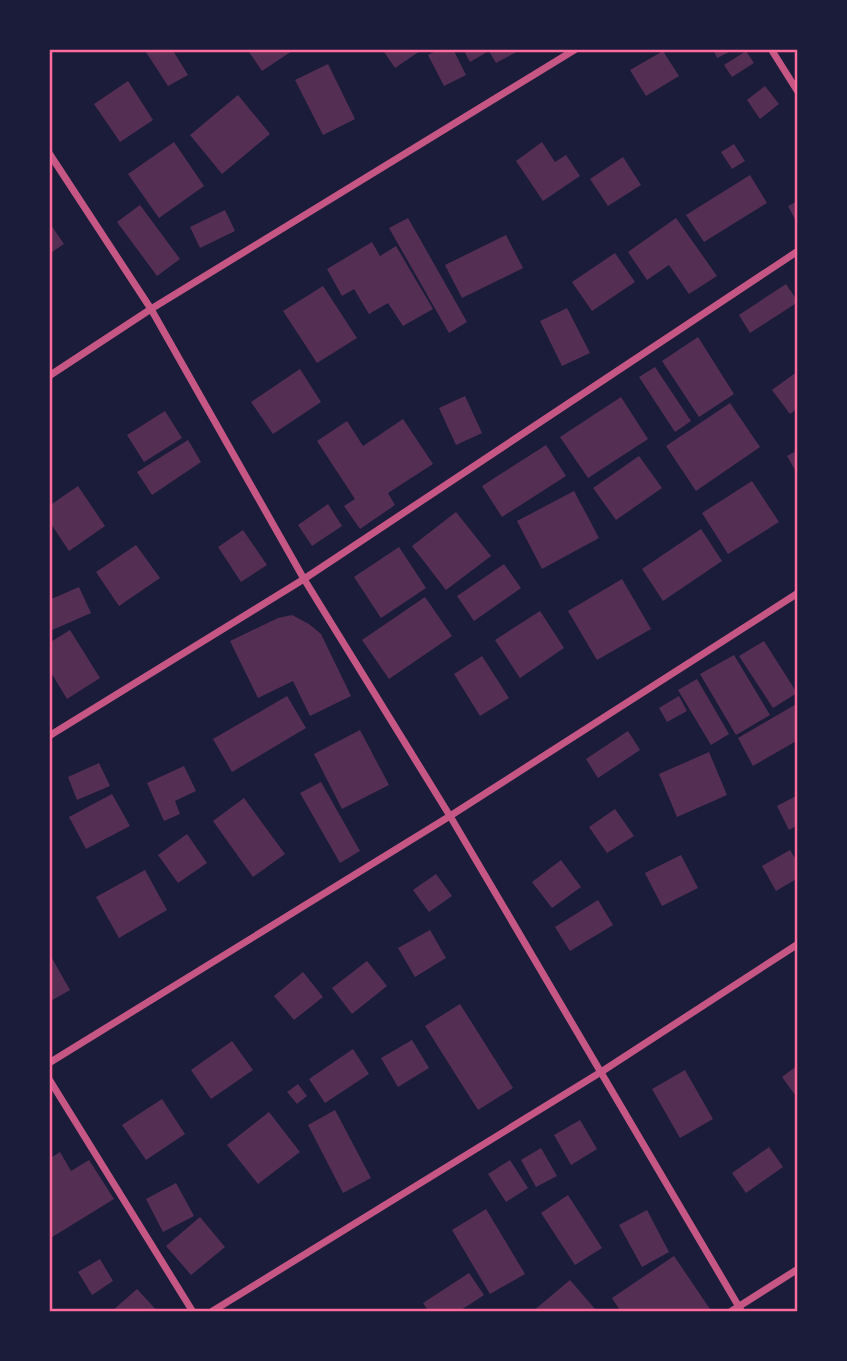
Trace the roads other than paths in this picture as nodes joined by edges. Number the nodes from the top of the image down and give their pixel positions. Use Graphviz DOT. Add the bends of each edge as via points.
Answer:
graph roads {
  1 [pos="576,49"];
  2 [pos="771,49"];
  3 [pos="798,92"];
  4 [pos="49,153"];
  5 [pos="798,251"];
  6 [pos="151,309"];
  7 [pos="49,376"];
  8 [pos="303,579"];
  9 [pos="798,593"];
  10 [pos="49,736"];
  11 [pos="450,816"];
  12 [pos="798,944"];
  13 [pos="49,1063"];
  14 [pos="601,1072"];
  15 [pos="49,1079"];
  16 [pos="798,1269"];
  17 [pos="740,1309"];
  18 [pos="193,1312"];
  19 [pos="211,1312"];
  20 [pos="730,1312"];
  1 -- 6 [label="street"];
  2 -- 3 [label="street"];
  4 -- 6 [label="street"];
  5 -- 8 [label="street"];
  6 -- 7 [label="street"];
  6 -- 8 [label="street"];
  8 -- 10 [label="street"];
  8 -- 11 [label="street"];
  9 -- 11 [label="street"];
  11 -- 13 [label="street"];
  11 -- 14 [label="street"];
  12 -- 14 [label="street"];
  14 -- 17 [label="street"];
  14 -- 19 [label="street"];
  15 -- 18 [label="street"];
  16 -- 17 [label="street"];
  17 -- 20 [label="street"];
}
